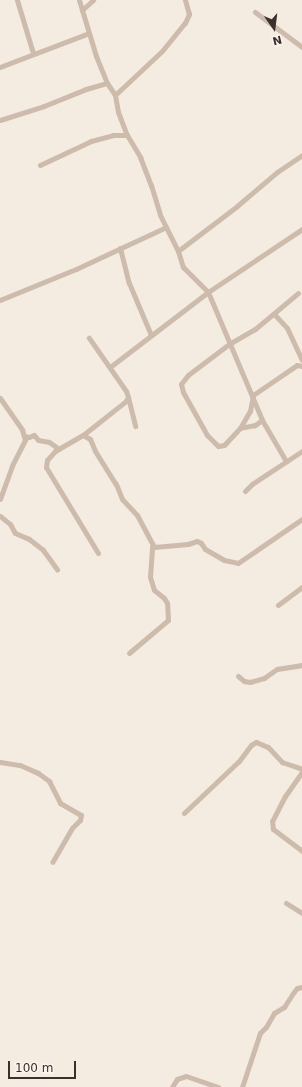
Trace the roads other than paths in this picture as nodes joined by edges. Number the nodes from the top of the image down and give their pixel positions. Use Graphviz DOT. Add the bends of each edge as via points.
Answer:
graph roads {
  1 [pos="17,0"];
  2 [pos="79,0"];
  3 [pos="93,0"];
  4 [pos="185,0"];
  5 [pos="82,10"];
  6 [pos="255,12"];
  7 [pos="89,33"];
  8 [pos="302,47"];
  9 [pos="33,53"];
  10 [pos="0,67"];
  11 [pos="107,83"];
  12 [pos="115,95"];
  13 [pos="0,120"];
  14 [pos="127,135"];
  15 [pos="302,155"];
  16 [pos="40,165"];
  17 [pos="166,227"];
  18 [pos="302,229"];
  19 [pos="120,248"];
  20 [pos="178,251"];
  21 [pos="208,292"];
  22 [pos="298,293"];
  23 [pos="0,300"];
  24 [pos="274,314"];
  25 [pos="152,335"];
  26 [pos="89,338"];
  27 [pos="229,344"];
  28 [pos="302,360"];
  29 [pos="302,366"];
  30 [pos="110,367"];
  31 [pos="253,395"];
  32 [pos="128,397"];
  33 [pos="0,398"];
  34 [pos="262,420"];
  35 [pos="135,426"];
  36 [pos="240,428"];
  37 [pos="83,435"];
  38 [pos="24,436"];
  39 [pos="58,449"];
  40 [pos="302,451"];
  41 [pos="286,461"];
  42 [pos="245,491"];
  43 [pos="0,499"];
  44 [pos="0,516"];
  45 [pos="302,519"];
  46 [pos="152,546"];
  47 [pos="98,553"];
  48 [pos="57,569"];
  49 [pos="302,587"];
  50 [pos="278,604"];
  51 [pos="129,653"];
  52 [pos="302,665"];
  53 [pos="238,676"];
  54 [pos="0,762"];
  55 [pos="302,769"];
  56 [pos="302,772"];
  57 [pos="184,812"];
  58 [pos="302,851"];
  59 [pos="52,862"];
  60 [pos="286,903"];
  61 [pos="302,913"];
  62 [pos="302,987"];
  63 [pos="172,1087"];
  64 [pos="218,1087"];
  65 [pos="242,1087"];
  1 -- 9 [label="street"];
  2 -- 5 [label="street"];
  3 -- 5 [label="street"];
  4 -- 12 [label="street" via="189,14 184,23 162,51"];
  5 -- 7 [label="street"];
  6 -- 8 [label="street"];
  7 -- 9 [label="street"];
  7 -- 11 [label="street"];
  9 -- 10 [label="street"];
  11 -- 12 [label="street"];
  11 -- 13 [label="street"];
  12 -- 14 [label="street" via="118,112"];
  14 -- 16 [label="street" via="113,135 91,141"];
  14 -- 17 [label="street" via="140,157"];
  15 -- 20 [label="street"];
  17 -- 19 [label="street"];
  17 -- 20 [label="street"];
  18 -- 21 [label="street"];
  19 -- 23 [label="street"];
  19 -- 25 [label="street" via="129,283"];
  20 -- 21 [label="street" via="183,267"];
  21 -- 25 [label="street"];
  21 -- 27 [label="street"];
  22 -- 24 [label="street"];
  24 -- 27 [label="street"];
  24 -- 28 [label="street" via="287,328"];
  25 -- 30 [label="street"];
  26 -- 30 [label="street"];
  27 -- 31 [label="street"];
  27 -- 36 [label="street" via="188,375 181,384 183,392 214,444 224,445"];
  29 -- 31 [label="street" via="297,365"];
  30 -- 32 [label="street"];
  31 -- 34 [label="street"];
  31 -- 36 [label="street" via="250,411"];
  32 -- 35 [label="street"];
  32 -- 37 [label="street"];
  33 -- 38 [label="street"];
  34 -- 36 [label="street" via="255,425"];
  34 -- 41 [label="street"];
  37 -- 39 [label="street"];
  37 -- 46 [label="street" via="90,439 122,499 140,519"];
  38 -- 39 [label="street" via="34,435 38,440 49,442"];
  38 -- 43 [label="street" via="25,440"];
  39 -- 47 [label="street" via="47,460 46,468"];
  40 -- 41 [label="street"];
  41 -- 42 [label="street"];
  44 -- 48 [label="street" via="10,524 15,533 29,539 43,550"];
  45 -- 46 [label="street" via="238,563 224,560 197,541"];
  46 -- 51 [label="street" via="150,578 154,590 167,603 168,620"];
  49 -- 50 [label="street"];
  52 -- 53 [label="street" via="277,668 264,678 250,682"];
  54 -- 59 [label="street" via="20,765 38,773 49,781 60,803 81,814 80,820 72,828"];
  55 -- 57 [label="street" via="282,762 268,747 256,742"];
  56 -- 58 [label="street" via="272,821 273,829"];
  60 -- 61 [label="street"];
  62 -- 65 [label="street" via="297,988 284,1007 274,1013 260,1033"];
  63 -- 64 [label="street" via="177,1079 186,1076"];
}
